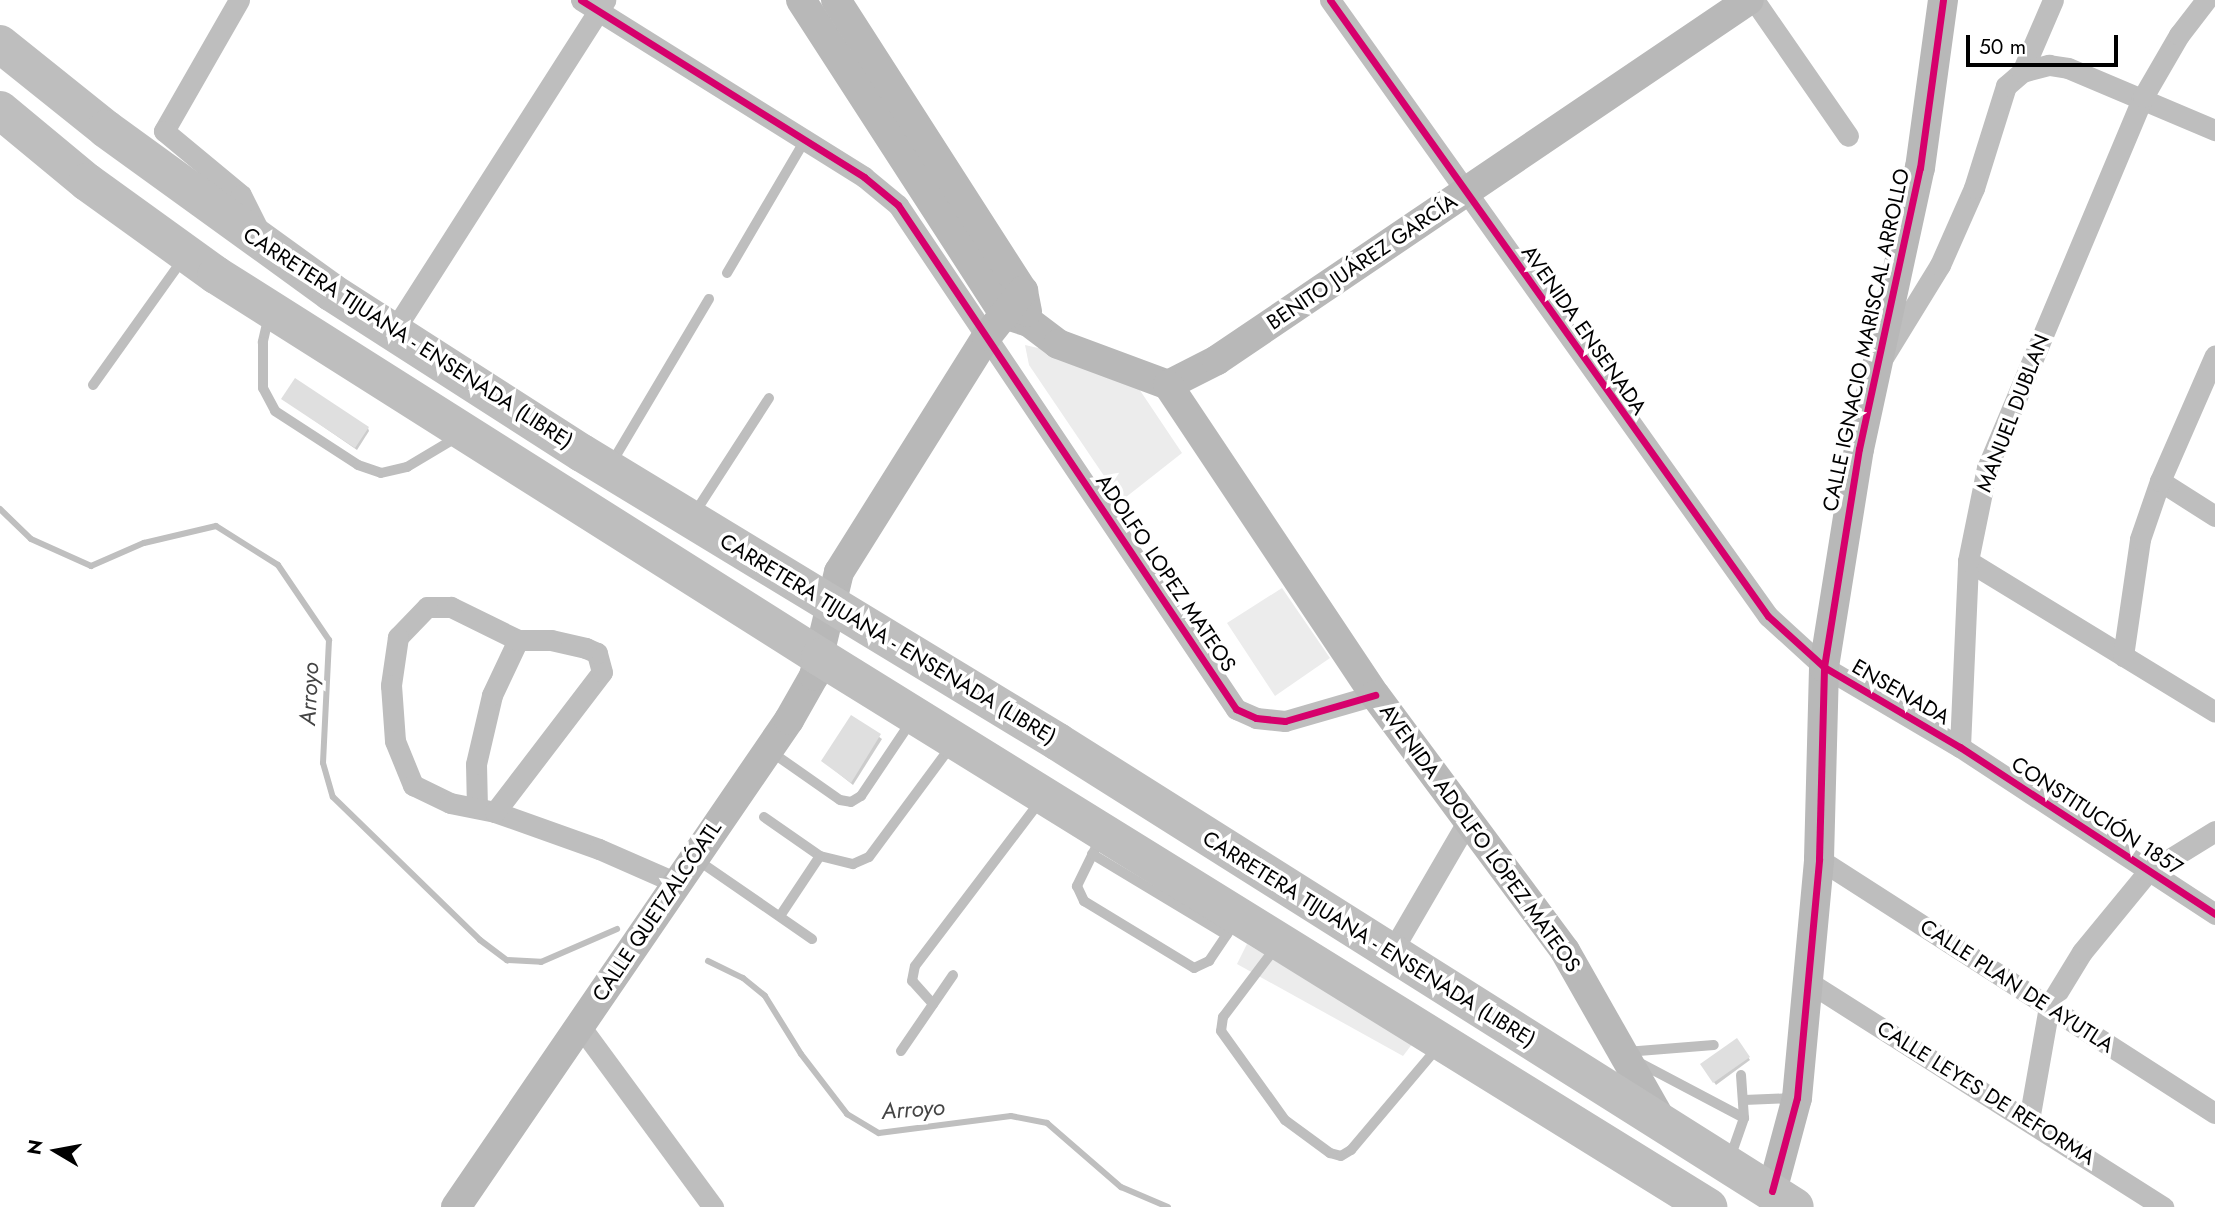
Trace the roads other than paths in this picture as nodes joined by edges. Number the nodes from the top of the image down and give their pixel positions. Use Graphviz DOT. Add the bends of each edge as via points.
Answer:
graph roads {
  1 [pos="239,0"];
  2 [pos="801,0"];
  3 [pos="1330,0"];
  4 [pos="1751,0"];
  5 [pos="1943,0"];
  6 [pos="2053,0"];
  7 [pos="2206,0"];
  8 [pos="839,1"];
  9 [pos="595,4"];
  10 [pos="0,44"];
  11 [pos="2022,72"];
  12 [pos="2143,97"];
  13 [pos="0,110"];
  14 [pos="2215,130"];
  15 [pos="1848,136"];
  16 [pos="805,140"];
  17 [pos="1465,193"];
  18 [pos="265,246"];
  19 [pos="187,254"];
  20 [pos="727,273"];
  21 [pos="709,299"];
  22 [pos="270,309"];
  23 [pos="1007,324"];
  24 [pos="393,332"];
  25 [pos="2215,355"];
  26 [pos="1877,366"];
  27 [pos="93,385"];
  28 [pos="1168,385"];
  29 [pos="769,398"];
  30 [pos="464,432"];
  31 [pos="608,469"];
  32 [pos="2160,481"];
  33 [pos="2215,516"];
  34 [pos="691,519"];
  35 [pos="1968,561"];
  36 [pos="829,603"];
  37 [pos="518,640"];
  38 [pos="2123,656"];
  39 [pos="820,657"];
  40 [pos="1824,667"];
  41 [pos="1375,695"];
  42 [pos="2215,712"];
  43 [pos="915,715"];
  44 [pos="956,740"];
  45 [pos="1960,747"];
  46 [pos="767,749"];
  47 [pos="1045,795"];
  48 [pos="486,810"];
  49 [pos="764,817"];
  50 [pos="1467,822"];
  51 [pos="2215,831"];
  52 [pos="1098,843"];
  53 [pos="820,856"];
  54 [pos="694,858"];
  55 [pos="1819,859"];
  56 [pos="2147,873"];
  57 [pos="677,883"];
  58 [pos="2215,914"];
  59 [pos="780,916"];
  60 [pos="1233,926"];
  61 [pos="812,939"];
  62 [pos="1280,942"];
  63 [pos="1392,951"];
  64 [pos="953,975"];
  65 [pos="1807,981"];
  66 [pos="933,1004"];
  67 [pos="2049,1006"];
  68 [pos="580,1026"];
  69 [pos="1441,1043"];
  70 [pos="1714,1045"];
  71 [pos="901,1051"];
  72 [pos="1620,1053"];
  73 [pos="1741,1075"];
  74 [pos="1797,1098"];
  75 [pos="1744,1100"];
  76 [pos="2215,1113"];
  77 [pos="1744,1118"];
  78 [pos="2029,1119"];
  79 [pos="1663,1124"];
  80 [pos="1728,1164"];
  81 [pos="1784,1199"];
  82 [pos="456,1207"];
  83 [pos="713,1207"];
  84 [pos="1708,1207"];
  85 [pos="2163,1207"];
  1 -- 18 [label="street" via="164,131 241,195"];
  2 -- 23 [label="street"];
  3 -- 17 [label="street, AVENIDA ENSENADA"];
  4 -- 15 [label="street"];
  4 -- 17 [label="street, BENITO JUÁREZ GARCÍA"];
  5 -- 26 [label="street, CALLE IGNACIO MARISCAL ARROLLO" via="1920,168"];
  6 -- 11 [label="street"];
  7 -- 12 [label="street, MANUEL DUBLAN" via="2179,35"];
  8 -- 23 [label="street" via="1023,291"];
  9 -- 16 [label="street, ADOLFO LOPEZ MATEOS"];
  9 -- 24 [label="street"];
  10 -- 18 [label="highway, CARRETERA TIJUANA - ENSENADA (LIBRE)"];
  11 -- 12 [label="street" via="2049,65 2068,68"];
  11 -- 26 [label="street" via="2006,86 1974,188 1940,265"];
  12 -- 14 [label="street"];
  12 -- 35 [label="street, MANUEL DUBLAN" via="2001,429 1978,503"];
  13 -- 19 [label="highway" via="87,182"];
  16 -- 20 [label="lane"];
  16 -- 23 [label="street, ADOLFO LOPEZ MATEOS" via="898,205"];
  17 -- 28 [label="street, BENITO JUÁREZ GARCÍA" via="1217,360"];
  17 -- 40 [label="street, AVENIDA ENSENADA" via="1743,586 1768,616"];
  18 -- 24 [label="highway, CARRETERA TIJUANA - ENSENADA (LIBRE)"];
  19 -- 22 [label="highway"];
  19 -- 27 [label="lane"];
  21 -- 31 [label="lane"];
  22 -- 30 [label="highway"];
  22 -- 30 [label="lane" via="263,342 263,388 275,411 348,458 381,473 428,456"];
  23 -- 28 [label="street"];
  23 -- 36 [label="street" via="839,572"];
  23 -- 41 [label="street, ADOLFO LOPEZ MATEOS" via="1236,709 1256,718 1285,721"];
  24 -- 31 [label="highway, CARRETERA TIJUANA - ENSENADA (LIBRE)"];
  25 -- 32 [label="street"];
  26 -- 40 [label="street, CALLE IGNACIO MARISCAL ARROLLO"];
  28 -- 41 [label="street, AVENIDA ADOLFO LÓPEZ MATEOS"];
  29 -- 34 [label="lane"];
  30 -- 39 [label="highway"];
  31 -- 34 [label="highway, CARRETERA TIJUANA - ENSENADA (LIBRE)"];
  32 -- 33 [label="street"];
  32 -- 38 [label="street" via="2140,539"];
  34 -- 36 [label="highway, CARRETERA TIJUANA - ENSENADA (LIBRE)"];
  35 -- 38 [label="street"];
  35 -- 45 [label="street, MANUEL DUBLAN"];
  36 -- 39 [label="street, CALLE QUETZALCÓATL"];
  36 -- 63 [label="highway, CARRETERA TIJUANA - ENSENADA (LIBRE)"];
  37 -- 48 [label="street" via="492,695 476,764"];
  37 -- 48 [label="street" via="551,640 586,648 597,653 602,671"];
  37 -- 48 [label="street" via="451,607 428,607 398,637 391,685 395,741 413,785 450,803"];
  38 -- 42 [label="street"];
  39 -- 43 [label="highway"];
  39 -- 46 [label="street, CALLE QUETZALCÓATL" via="807,691"];
  40 -- 45 [label="street, ENSENADA"];
  40 -- 55 [label="street, CALLE IGNACIO MARISCAL ARROLLO"];
  41 -- 50 [label="street, AVENIDA ADOLFO LÓPEZ MATEOS"];
  43 -- 44 [label="highway"];
  43 -- 46 [label="lane" via="861,796 851,802 840,800"];
  44 -- 47 [label="highway"];
  44 -- 53 [label="lane" via="869,857 853,864"];
  45 -- 56 [label="street, CONSTITUCIÓN 1857"];
  46 -- 54 [label="street, CALLE QUETZALCÓATL"];
  47 -- 52 [label="highway"];
  47 -- 66 [label="lane" via="915,967 912,981"];
  48 -- 57 [label="street"];
  49 -- 53 [label="lane"];
  50 -- 63 [label="street"];
  50 -- 72 [label="street, AVENIDA ADOLFO LÓPEZ MATEOS" via="1565,951"];
  51 -- 56 [label="street"];
  52 -- 60 [label="highway"];
  52 -- 60 [label="lane" via="1078,881 1080,897 1188,966 1205,966"];
  53 -- 59 [label="lane"];
  54 -- 57 [label="street, CALLE QUETZALCÓATL"];
  54 -- 59 [label="lane"];
  55 -- 65 [label="street, CALLE IGNACIO MARISCAL ARROLLO"];
  55 -- 67 [label="street, CALLE PLAN DE AYUTLA"];
  56 -- 58 [label="street, CONSTITUCIÓN 1857"];
  56 -- 67 [label="street" via="2082,952"];
  57 -- 68 [label="street, CALLE QUETZALCÓATL"];
  59 -- 61 [label="lane"];
  60 -- 62 [label="highway"];
  62 -- 69 [label="highway"];
  62 -- 69 [label="lane" via="1223,1017 1221,1031 1285,1120 1330,1153 1341,1156 1351,1150"];
  63 -- 79 [label="highway, CARRETERA TIJUANA - ENSENADA (LIBRE)"];
  64 -- 66 [label="lane"];
  65 -- 74 [label="street, CALLE IGNACIO MARISCAL ARROLLO"];
  65 -- 78 [label="street, CALLE LEYES DE REFORMA"];
  66 -- 71 [label="lane"];
  67 -- 76 [label="street, CALLE PLAN DE AYUTLA"];
  67 -- 78 [label="street"];
  68 -- 82 [label="street, CALLE QUETZALCÓATL"];
  68 -- 83 [label="street"];
  69 -- 84 [label="highway"];
  70 -- 72 [label="lane"];
  72 -- 77 [label="lane"];
  72 -- 79 [label="street, AVENIDA ADOLFO LÓPEZ MATEOS"];
  73 -- 75 [label="lane"];
  74 -- 75 [label="lane"];
  74 -- 81 [label="street, CALLE IGNACIO MARISCAL ARROLLO"];
  75 -- 77 [label="lane"];
  77 -- 80 [label="lane"];
  78 -- 85 [label="street, CALLE LEYES DE REFORMA"];
  79 -- 80 [label="highway, CARRETERA TIJUANA - ENSENADA (LIBRE)"];
  80 -- 81 [label="highway, CARRETERA TIJUANA - ENSENADA (LIBRE)"];
}
